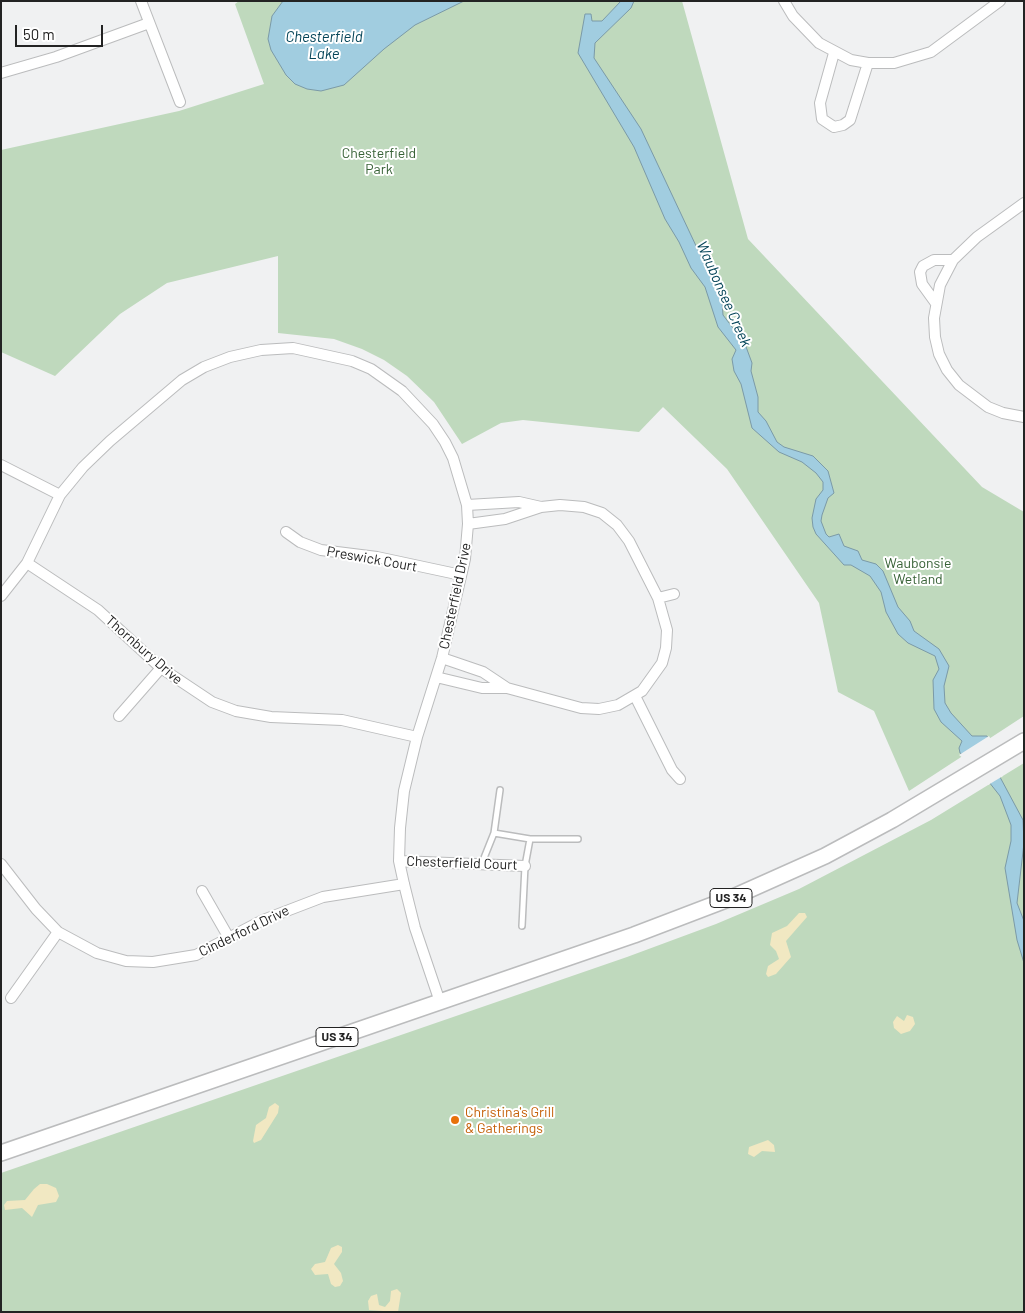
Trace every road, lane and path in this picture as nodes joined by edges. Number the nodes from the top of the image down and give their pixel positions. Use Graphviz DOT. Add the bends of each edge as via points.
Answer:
graph roads {
  1 [pos="141,1"];
  2 [pos="784,1"];
  3 [pos="1000,1"];
  4 [pos="149,23"];
  5 [pos="834,53"];
  6 [pos="868,64"];
  7 [pos="1,73"];
  8 [pos="180,102"];
  9 [pos="1024,203"];
  10 [pos="953,260"];
  11 [pos="935,302"];
  12 [pos="1024,417"];
  13 [pos="1,466"];
  14 [pos="60,495"];
  15 [pos="467,505"];
  16 [pos="541,507"];
  17 [pos="468,524"];
  18 [pos="286,532"];
  19 [pos="27,563"];
  20 [pos="461,576"];
  21 [pos="674,594"];
  22 [pos="1,596"];
  23 [pos="658,598"];
  24 [pos="442,658"];
  25 [pos="161,668"];
  26 [pos="436,677"];
  27 [pos="507,688"];
  28 [pos="635,696"];
  29 [pos="119,716"];
  30 [pos="417,737"];
  31 [pos="1018,745"];
  32 [pos="680,780"];
  33 [pos="500,790"];
  34 [pos="494,833"];
  35 [pos="530,839"];
  36 [pos="578,839"];
  37 [pos="399,861"];
  38 [pos="482,862"];
  39 [pos="1,864"];
  40 [pos="525,866"];
  41 [pos="404,884"];
  42 [pos="202,891"];
  43 [pos="522,926"];
  44 [pos="58,932"];
  45 [pos="229,938"];
  46 [pos="10,998"];
  47 [pos="440,1002"];
  48 [pos="1,1153"];
  1 -- 4 [label="street"];
  2 -- 5 [label="street" via="819,44"];
  3 -- 6 [label="street" via="931,52 894,63"];
  4 -- 7 [label="street"];
  4 -- 8 [label="street"];
  5 -- 6 [label="street"];
  5 -- 6 [label="street" via="820,103 822,119 834,127 850,120"];
  9 -- 10 [label="street" via="977,237"];
  10 -- 11 [label="street"];
  10 -- 11 [label="street" via="934,260 923,266 920,272 922,284"];
  11 -- 12 [label="street" via="934,337 939,354 959,385 988,407"];
  13 -- 14 [label="street"];
  14 -- 15 [label="street, Chesterfield Drive" via="110,441 182,380 230,357 261,350 293,348 352,361 402,391 445,442"];
  14 -- 19 [label="street, Chesterfield Drive"];
  15 -- 16 [label="street" via="519,502"];
  15 -- 17 [label="street, Chesterfield Drive"];
  16 -- 17 [label="street" via="505,519"];
  16 -- 23 [label="street" via="584,506 613,521 629,540"];
  17 -- 20 [label="street, Chesterfield Drive"];
  18 -- 20 [label="street, Preswick Court" via="321,550 376,557"];
  19 -- 22 [label="street, Chesterfield Drive"];
  19 -- 25 [label="street, Thornbury Drive" via="98,610"];
  20 -- 24 [label="street, Chesterfield Drive"];
  21 -- 23 [label="street"];
  23 -- 28 [label="street" via="666,623 665,654 657,673"];
  24 -- 26 [label="street, Chesterfield Drive"];
  24 -- 27 [label="street" via="483,672"];
  25 -- 29 [label="street"];
  25 -- 30 [label="street, Thornbury Drive" via="212,702 236,710 271,717 342,720"];
  26 -- 27 [label="street" via="475,687"];
  26 -- 30 [label="street, Chesterfield Drive"];
  27 -- 28 [label="street" via="581,708 613,706"];
  28 -- 32 [label="street"];
  30 -- 37 [label="street, Chesterfield Drive" via="404,791"];
  31 -- 47 [label="main road, US 34" via="956,784 825,856 731,898 634,936"];
  33 -- 34 [label="lane"];
  34 -- 35 [label="lane"];
  34 -- 38 [label="lane"];
  35 -- 36 [label="lane"];
  35 -- 40 [label="lane"];
  37 -- 38 [label="street, Chesterfield Court"];
  37 -- 41 [label="street, Chesterfield Drive"];
  38 -- 40 [label="street, Chesterfield Court"];
  39 -- 44 [label="street, Cinderford Drive"];
  40 -- 43 [label="lane"];
  41 -- 45 [label="street, Cinderford Drive" via="323,897 263,920"];
  41 -- 47 [label="street, Chesterfield Drive"];
  42 -- 45 [label="street"];
  44 -- 45 [label="street, Cinderford Drive" via="97,953 153,962 196,956"];
  44 -- 46 [label="street"];
  47 -- 48 [label="main road, US 34"];
}
